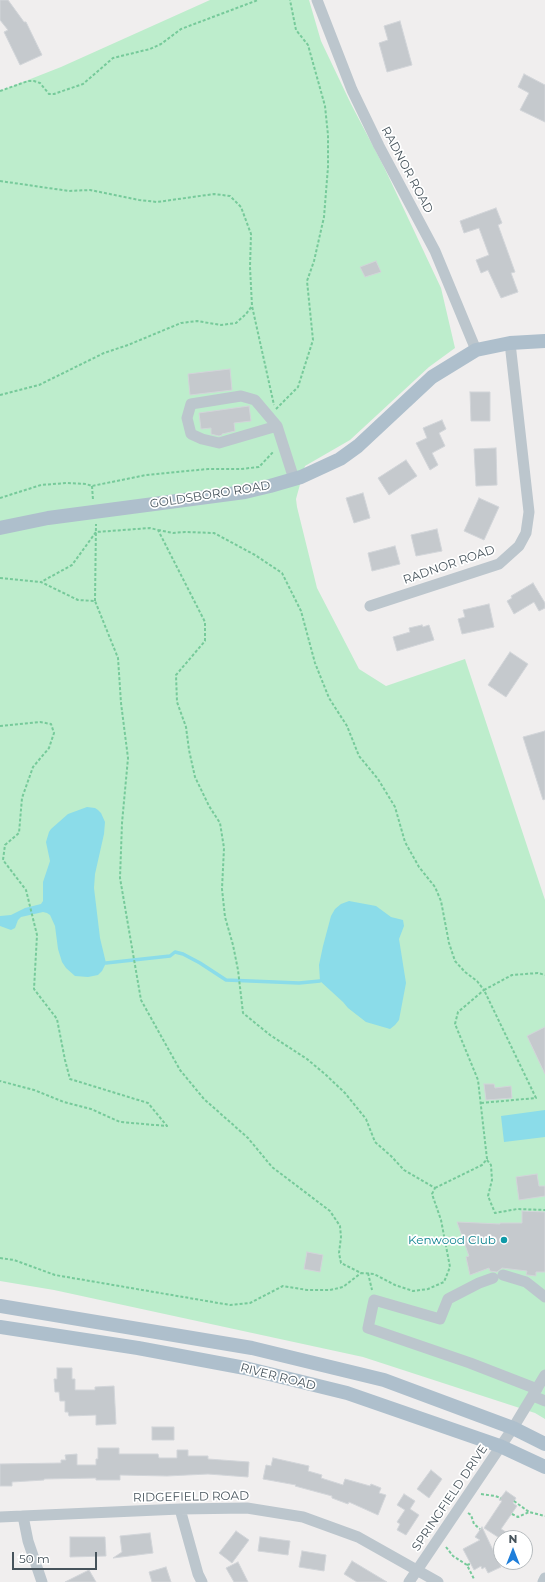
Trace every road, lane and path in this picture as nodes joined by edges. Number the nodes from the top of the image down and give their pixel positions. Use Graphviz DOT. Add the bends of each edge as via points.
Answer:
graph roads {
  1 [pos="258,0"];
  2 [pos="290,0"];
  3 [pos="317,0"];
  4 [pos="0,91"];
  5 [pos="0,181"];
  6 [pos="252,306"];
  7 [pos="545,341"];
  8 [pos="510,343"];
  9 [pos="476,350"];
  10 [pos="0,395"];
  11 [pos="275,410"];
  12 [pos="277,426"];
  13 [pos="276,448"];
  14 [pos="294,479"];
  15 [pos="0,498"];
  16 [pos="0,528"];
  17 [pos="158,530"];
  18 [pos="96,532"];
  19 [pos="0,578"];
  20 [pos="41,582"];
  21 [pos="95,601"];
  22 [pos="370,606"];
  23 [pos="0,726"];
  24 [pos="545,975"];
  25 [pos="484,990"];
  26 [pos="0,1081"];
  27 [pos="481,1103"];
  28 [pos="487,1159"];
  29 [pos="435,1188"];
  30 [pos="545,1210"];
  31 [pos="0,1258"];
  32 [pos="361,1273"];
  33 [pos="368,1274"];
  34 [pos="545,1297"];
  35 [pos="374,1300"];
  36 [pos="0,1306"];
  37 [pos="0,1327"];
  38 [pos="545,1375"];
  39 [pos="535,1392"];
  40 [pos="545,1401"];
  41 [pos="512,1428"];
  42 [pos="545,1444"];
  43 [pos="500,1446"];
  44 [pos="545,1467"];
  45 [pos="483,1495"];
  46 [pos="501,1498"];
  47 [pos="514,1501"];
  48 [pos="180,1509"];
  49 [pos="466,1512"];
  50 [pos="529,1512"];
  51 [pos="512,1514"];
  52 [pos="23,1516"];
  53 [pos="545,1516"];
  54 [pos="0,1517"];
  55 [pos="480,1529"];
  56 [pos="446,1547"];
  57 [pos="470,1564"];
  58 [pos="467,1565"];
  59 [pos="417,1570"];
  60 [pos="545,1578"];
  61 [pos="474,1579"];
  62 [pos="42,1582"];
  63 [pos="202,1582"];
  64 [pos="408,1582"];
  65 [pos="438,1582"];
  66 [pos="543,1582"];
  1 -- 4 [label="path" via="181,30 150,49 114,58 83,84 49,94 40,83 28,81"];
  2 -- 11 [label="path" via="296,30 308,45 325,106 328,167 324,218 307,281 314,340 298,387"];
  3 -- 9 [label="street, RADNOR ROAD" via="352,90 435,251"];
  5 -- 6 [label="path" via="69,191 90,190 157,202 214,194 230,196 241,207 251,234"];
  6 -- 10 [label="path" via="236,322 222,325 197,321 181,323 104,353 39,385"];
  6 -- 11 [label="path"];
  7 -- 8 [label="main road, GOLDSBORO ROAD"];
  8 -- 9 [label="main road, GOLDSBORO ROAD"];
  8 -- 22 [label="street, RADNOR ROAD" via="529,512 526,533 519,546 500,564"];
  9 -- 14 [label="main road, GOLDSBORO ROAD" via="432,378 358,446 340,459"];
  11 -- 12 [label="path"];
  12 -- 12 [label="street" via="255,400 241,396 191,404 186,418 191,434 202,440 218,443"];
  12 -- 14 [label="street"];
  13 -- 15 [label="path" via="260,467 146,475 92,486 67,483 41,485"];
  14 -- 16 [label="main road, GOLDSBORO ROAD" via="225,495 48,518"];
  17 -- 18 [label="path" via="150,528"];
  17 -- 25 [label="path" via="214,534 282,573 301,611 315,662 329,698 347,726 359,756 378,779 395,807 405,842 442,901 455,962"];
  17 -- 29 [label="path" via="205,622 205,641 176,675 177,702 186,727 195,777 220,822 224,848 222,889 225,917 239,973 243,1013 326,1075 366,1119 375,1142 404,1170"];
  18 -- 20 [label="path" via="72,565"];
  18 -- 21 [label="path"];
  19 -- 20 [label="path"];
  20 -- 21 [label="path" via="78,600"];
  21 -- 32 [label="path" via="118,658 128,758 120,878 141,1000 180,1070 204,1100 248,1138 272,1167 330,1211 340,1226 341,1263"];
  23 -- 26 [label="path" via="40,722 51,724 54,733 49,748 33,767 22,798 19,833 5,846 3,860 26,890 37,935 34,989 57,1019 70,1079 148,1103 167,1126 120,1122 34,1090"];
  24 -- 25 [label="path" via="538,973 512,976"];
  25 -- 27 [label="path" via="458,1012 455,1024 478,1080"];
  25 -- 27 [label="path" via="536,1098"];
  27 -- 28 [label="path"];
  28 -- 29 [label="path" via="482,1165"];
  28 -- 30 [label="path" via="491,1165 492,1180 488,1196 495,1213 517,1209"];
  29 -- 33 [label="path" via="432,1194 441,1220 450,1267 444,1282 428,1289 413,1291 374,1274"];
  31 -- 32 [label="path" via="14,1260 55,1275 230,1305 250,1303 283,1286 307,1290 343,1287"];
  32 -- 33 [label="path"];
  33 -- 35 [label="path"];
  34 -- 35 [label="street" via="526,1282 498,1276 448,1299 440,1319"];
  35 -- 39 [label="street" via="368,1328 470,1363"];
  36 -- 41 [label="main road, RIVER ROAD" via="259,1350 384,1380"];
  37 -- 43 [label="main road, RIVER ROAD" via="138,1348 245,1368 347,1393"];
  38 -- 39 [label="street, SPRINGFIELD DRIVE"];
  39 -- 40 [label="street"];
  39 -- 41 [label="street, SPRINGFIELD DRIVE"];
  41 -- 42 [label="main road, RIVER ROAD"];
  41 -- 43 [label="street, SPRINGFIELD DRIVE"];
  43 -- 44 [label="main road, RIVER ROAD"];
  43 -- 59 [label="street, SPRINGFIELD DRIVE"];
  45 -- 46 [label="path"];
  47 -- 50 [label="path"];
  48 -- 52 [label="street, RIDGEFIELD ROAD"];
  48 -- 59 [label="street, RIDGEFIELD ROAD" via="247,1508 303,1517 358,1537"];
  48 -- 63 [label="street"];
  49 -- 55 [label="path"];
  50 -- 51 [label="path" via="518,1517"];
  50 -- 53 [label="path"];
  52 -- 54 [label="street, RIDGEFIELD ROAD"];
  52 -- 62 [label="street" via="28,1541"];
  56 -- 58 [label="path" via="453,1556"];
  57 -- 58 [label="path"];
  58 -- 61 [label="path"];
  59 -- 64 [label="street, SPRINGFIELD DRIVE"];
  59 -- 65 [label="street, RIDGEFIELD ROAD"];
  60 -- 66 [label="street"];
}
